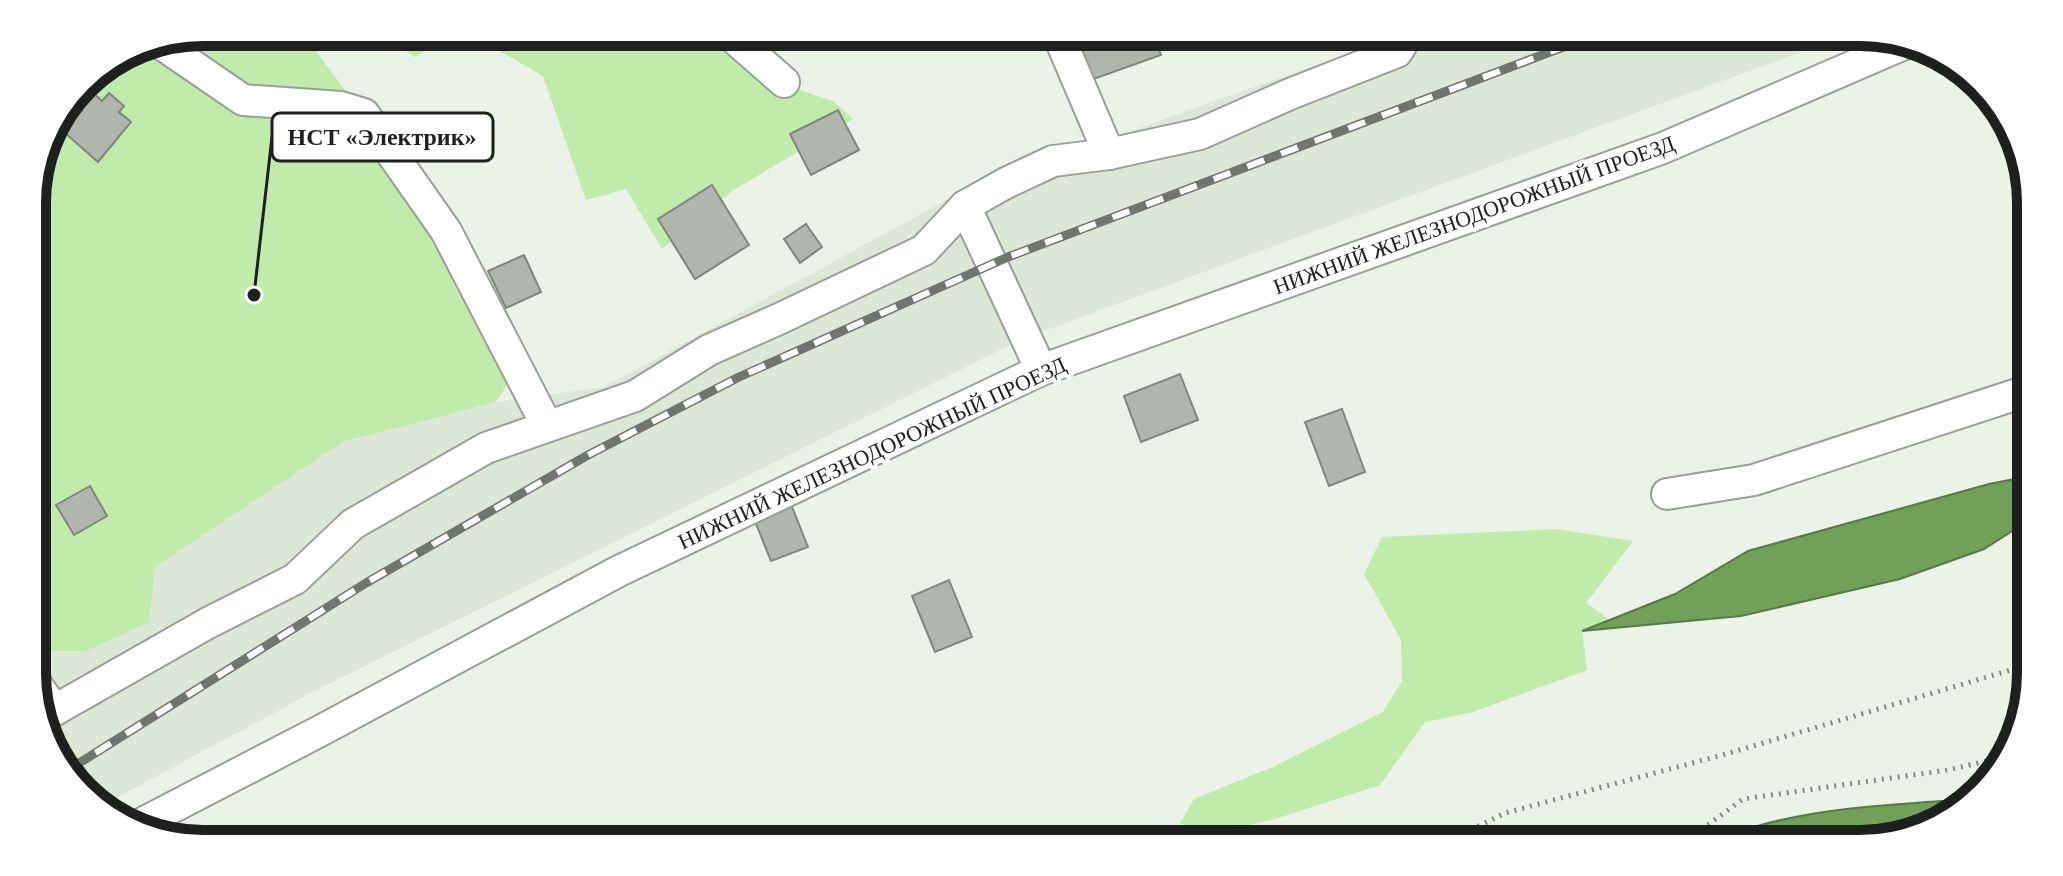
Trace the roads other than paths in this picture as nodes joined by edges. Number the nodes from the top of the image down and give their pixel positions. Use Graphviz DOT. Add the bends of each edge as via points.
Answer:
graph roads {
  1 [pos="743,46"];
  2 [pos="1063,46"];
  3 [pos="1401,46"];
  4 [pos="1892,49"];
  5 [pos="169,50"];
  6 [pos="784,82"];
  7 [pos="1109,154"];
  8 [pos="965,206"];
  9 [pos="1041,370"];
  10 [pos="2017,394"];
  11 [pos="547,426"];
  12 [pos="1667,494"];
  13 [pos="50,711"];
  14 [pos="148,820"];
  1 -- 6 [label="street"];
  2 -- 7 [label="street"];
  3 -- 7 [label="street" via="1397,52 1200,134"];
  4 -- 9 [label="street, НИЖНИЙ ЖЕЛЕЗНОДОРОЖНЫЙ ПРОЕЗД" via="1663,148"];
  5 -- 11 [label="street" via="243,100 341,107 364,114 446,231"];
  7 -- 8 [label="street" via="1053,161"];
  8 -- 9 [label="street"];
  8 -- 11 [label="street" via="924,250 709,350 635,396"];
  9 -- 14 [label="street, НИЖНИЙ ЖЕЛЕЗНОДОРОЖНЫЙ ПРОЕЗД" via="619,571"];
  10 -- 12 [label="street" via="1754,480"];
  11 -- 13 [label="street" via="486,448 353,524 295,579"];
}
